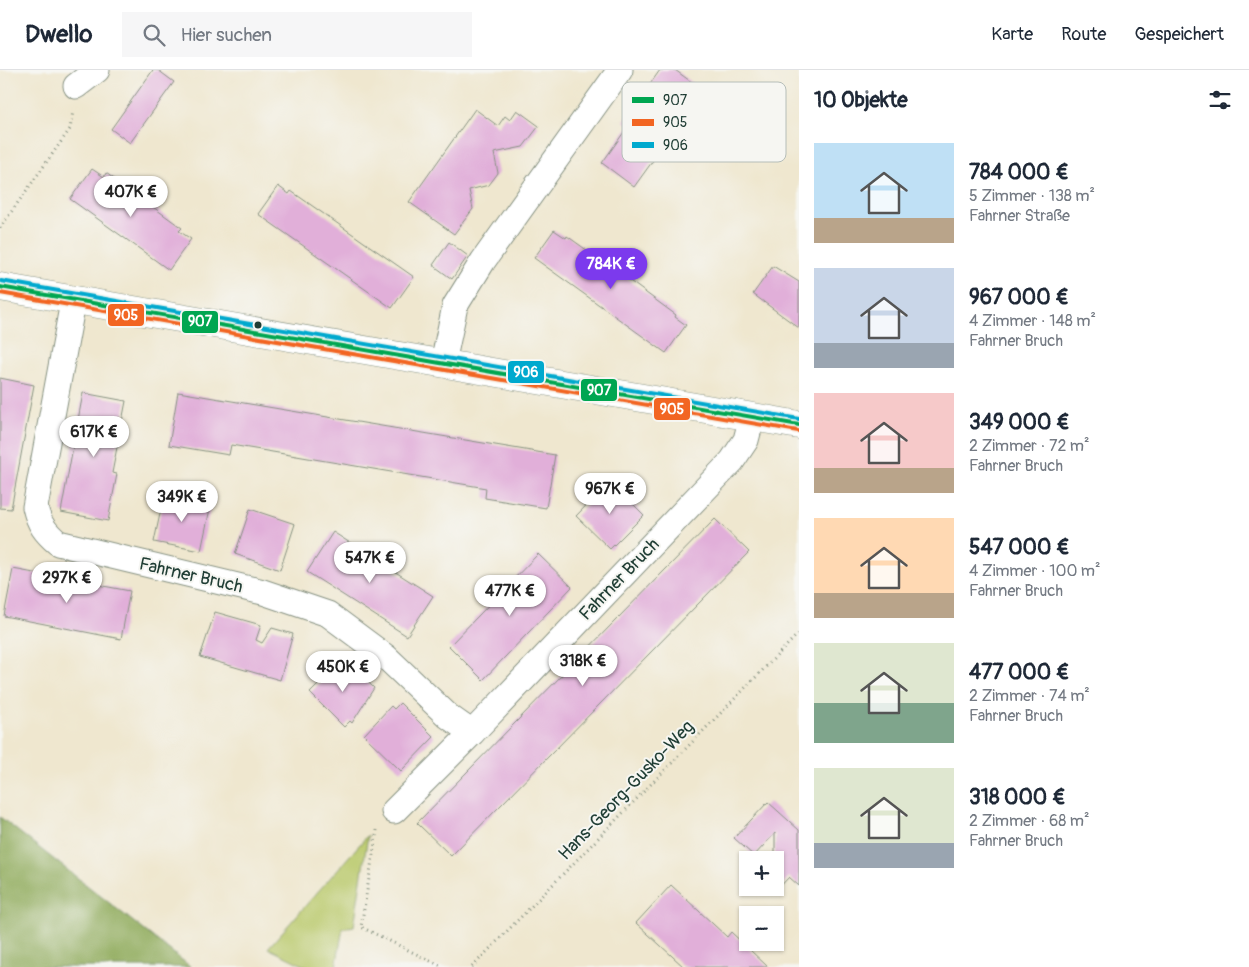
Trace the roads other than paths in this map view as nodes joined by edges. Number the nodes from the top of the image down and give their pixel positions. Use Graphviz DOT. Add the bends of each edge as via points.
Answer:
graph roads {
  1 [pos="97,70"];
  2 [pos="620,70"];
  3 [pos="76,86"];
  4 [pos="0,288"];
  5 [pos="73,302"];
  6 [pos="443,363"];
  7 [pos="752,417"];
  8 [pos="799,425"];
  9 [pos="472,733"];
  10 [pos="394,811"];
  1 -- 3 [label="street"];
  2 -- 6 [label="street" via="483,261 455,306"];
  4 -- 5 [label="street"];
  5 -- 6 [label="street"];
  5 -- 9 [label="street, Fahrner Bruch" via="35,507 47,534 58,544 263,592 328,614 386,658 448,716"];
  6 -- 7 [label="street"];
  7 -- 8 [label="street"];
  7 -- 9 [label="street, Fahrner Bruch" via="746,440 732,461"];
  9 -- 10 [label="street, Fahrner Bruch"];
}
